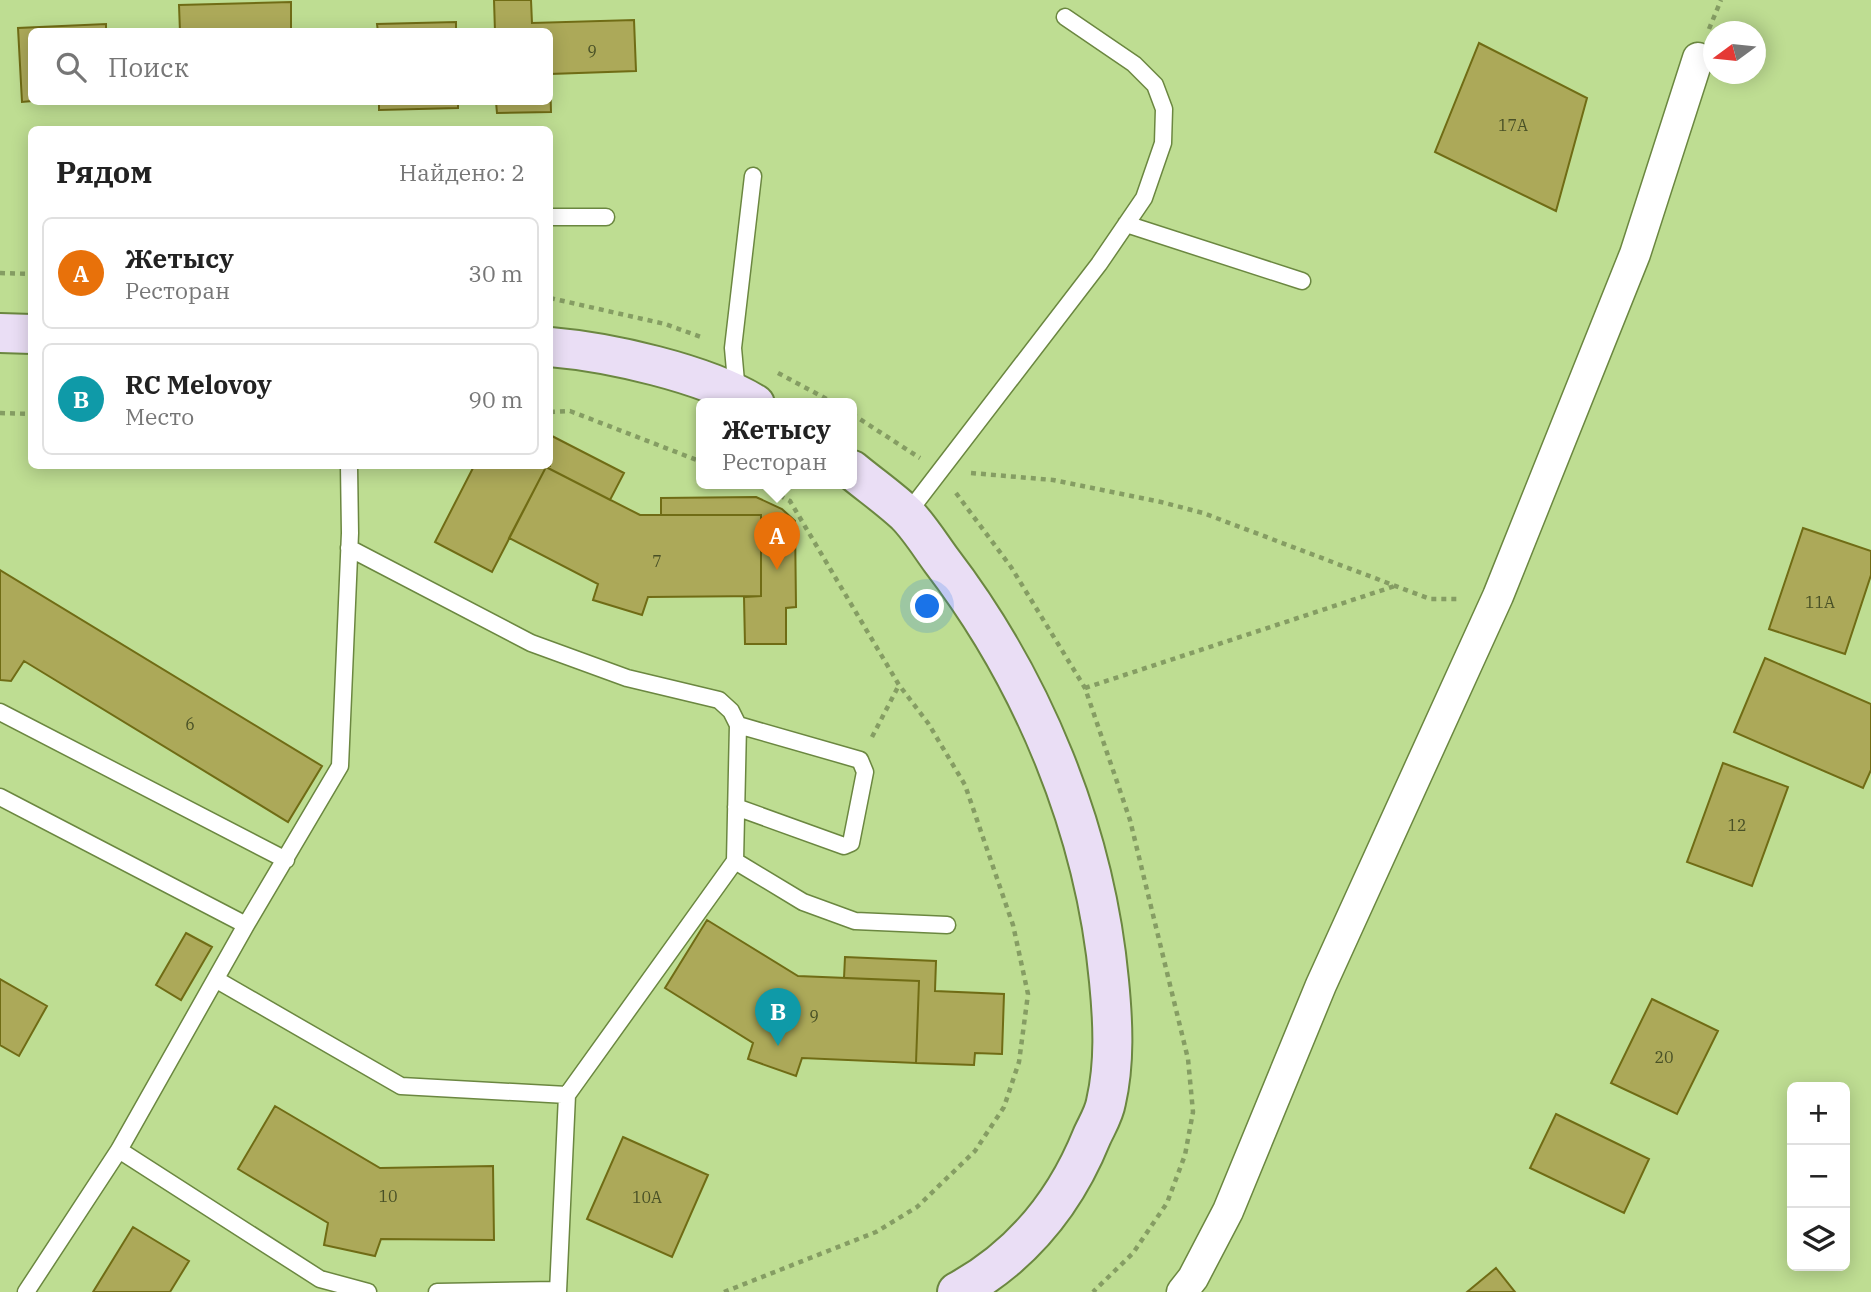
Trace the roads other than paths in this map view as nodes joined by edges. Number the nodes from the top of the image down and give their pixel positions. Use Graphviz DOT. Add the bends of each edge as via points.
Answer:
graph roads {
  1 [pos="1065,16"];
  2 [pos="1698,58"];
  3 [pos="753,176"];
  4 [pos="553,217"];
  5 [pos="606,217"];
  6 [pos="1126,224"];
  7 [pos="1302,281"];
  8 [pos="0,333"];
  9 [pos="28,334"];
  10 [pos="553,347"];
  11 [pos="746,398"];
  12 [pos="349,469"];
  13 [pos="857,474"];
  14 [pos="907,514"];
  15 [pos="349,548"];
  16 [pos="0,712"];
  17 [pos="738,725"];
  18 [pos="0,797"];
  19 [pos="736,807"];
  20 [pos="286,860"];
  21 [pos="735,861"];
  22 [pos="246,925"];
  23 [pos="947,925"];
  24 [pos="217,979"];
  25 [pos="567,1095"];
  26 [pos="119,1150"];
  27 [pos="557,1291"];
  28 [pos="26,1292"];
  29 [pos="368,1292"];
  30 [pos="437,1292"];
  31 [pos="957,1292"];
  32 [pos="1182,1292"];
  1 -- 6 [label="lane" via="1134,64 1155,85 1164,109 1163,143 1144,198"];
  2 -- 32 [label="street" via="1635,254 1498,596 1321,985 1228,1211"];
  3 -- 11 [label="lane" via="733,348"];
  4 -- 5 [label="lane"];
  6 -- 7 [label="lane"];
  6 -- 14 [label="lane"];
  8 -- 9 [label="street"];
  10 -- 11 [label="street" via="664,369"];
  12 -- 15 [label="lane"];
  13 -- 14 [label="street"];
  14 -- 31 [label="street" via="970,597 1014,670 1050,747 1082,841 1105,936 1114,1030 1106,1103 1078,1171 1035,1233 991,1273"];
  15 -- 17 [label="lane" via="531,643 627,678 719,700"];
  15 -- 20 [label="lane" via="340,766"];
  16 -- 20 [label="lane"];
  17 -- 19 [label="lane"];
  17 -- 19 [label="lane" via="860,760 865,772 850,843 844,846"];
  18 -- 22 [label="lane"];
  19 -- 21 [label="lane"];
  20 -- 22 [label="lane"];
  21 -- 23 [label="lane" via="803,902 855,921"];
  21 -- 25 [label="lane"];
  22 -- 24 [label="lane"];
  24 -- 25 [label="lane" via="401,1086"];
  24 -- 26 [label="lane"];
  25 -- 27 [label="lane"];
  26 -- 28 [label="lane"];
  26 -- 29 [label="lane" via="320,1279"];
  27 -- 30 [label="lane"];
}
